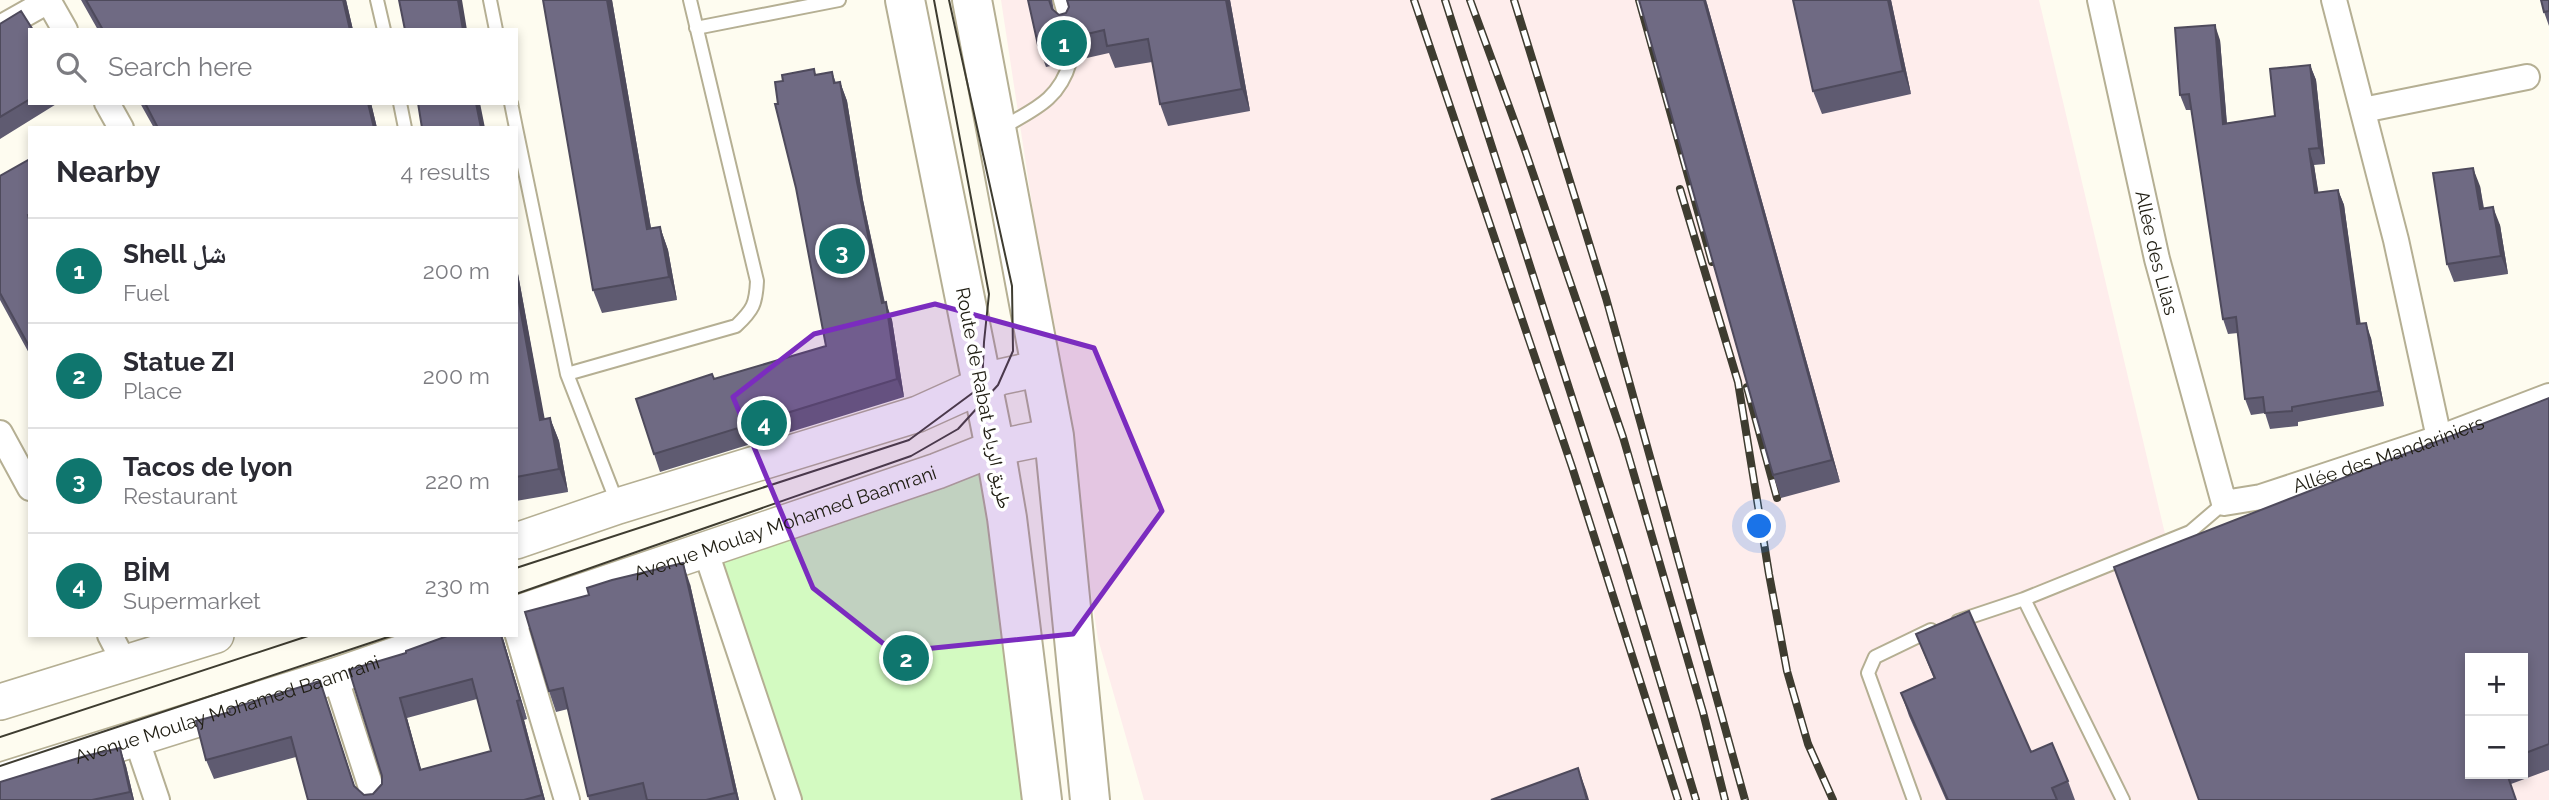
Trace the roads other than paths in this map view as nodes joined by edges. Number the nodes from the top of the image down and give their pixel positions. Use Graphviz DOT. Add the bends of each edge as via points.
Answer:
graph roads {
  1 [pos="48,0"];
  2 [pos="377,0"];
  3 [pos="490,0"];
  4 [pos="690,0"];
  5 [pos="839,0"];
  6 [pos="905,0"];
  7 [pos="972,0"];
  8 [pos="1060,0"];
  9 [pos="2334,0"];
  10 [pos="2106,1"];
  11 [pos="0,28"];
  12 [pos="64,28"];
  13 [pos="384,28"];
  14 [pos="496,28"];
  15 [pos="696,28"];
  16 [pos="1068,28"];
  17 [pos="1070,62"];
  18 [pos="2527,76"];
  19 [pos="108,105"];
  20 [pos="400,105"];
  21 [pos="511,105"];
  22 [pos="2363,110"];
  23 [pos="120,126"];
  24 [pos="405,126"];
  25 [pos="516,126"];
  26 [pos="997,131"];
  27 [pos="518,138"];
  28 [pos="1041,368"];
  29 [pos="567,374"];
  30 [pos="982,386"];
  31 [pos="2549,396"];
  32 [pos="0,433"];
  33 [pos="1054,436"];
  34 [pos="2439,438"];
  35 [pos="995,448"];
  36 [pos="28,484"];
  37 [pos="2224,503"];
  38 [pos="618,506"];
  39 [pos="518,540"];
  40 [pos="705,550"];
  41 [pos="2024,599"];
  42 [pos="518,613"];
  43 [pos="518,636"];
  44 [pos="202,637"];
  45 [pos="448,637"];
  46 [pos="117,649"];
  47 [pos="335,676"];
  48 [pos="0,702"];
  49 [pos="136,738"];
  50 [pos="0,782"];
  51 [pos="157,800"];
  52 [pos="375,800"];
  53 [pos="567,800"];
  54 [pos="789,800"];
  55 [pos="1042,800"];
  56 [pos="1090,800"];
  57 [pos="1914,800"];
  58 [pos="2123,800"];
  1 -- 11 [label="street"];
  1 -- 12 [label="street"];
  2 -- 13 [label="lane"];
  3 -- 14 [label="lane"];
  4 -- 15 [label="lane"];
  5 -- 15 [label="lane"];
  6 -- 30 [label="main road, Route de Rabat طريق الرباط"];
  7 -- 26 [label="main road"];
  8 -- 16 [label="lane"];
  9 -- 22 [label="street"];
  10 -- 37 [label="street, Allée des Lilas" via="2157,259"];
  15 -- 29 [label="lane" via="757,281 756,301 736,326"];
  17 -- 26 [label="lane" via="1050,99"];
  18 -- 22 [label="street"];
  19 -- 23 [label="street"];
  20 -- 24 [label="lane"];
  21 -- 25 [label="lane"];
  22 -- 34 [label="street"];
  26 -- 28 [label="main road"];
  27 -- 29 [label="lane"];
  28 -- 30 [label="street"];
  28 -- 33 [label="main road"];
  29 -- 38 [label="lane"];
  30 -- 35 [label="main road, Route de Rabat طريق الرباط"];
  30 -- 38 [label="street" via="918,414"];
  31 -- 34 [label="street, Allée des Mandariniers"];
  32 -- 36 [label="street"];
  33 -- 35 [label="street, Avenue Moulay Mohamed Baamrani"];
  33 -- 56 [label="main road"];
  34 -- 37 [label="street, Allée des Mandariniers" via="2261,497"];
  35 -- 40 [label="street, Avenue Moulay Mohamed Baamrani"];
  35 -- 55 [label="main road, Route de Rabat طريق الرباط"];
  37 -- 41 [label="lane" via="2190,532"];
  38 -- 39 [label="street"];
  40 -- 42 [label="street, Avenue Moulay Mohamed Baamrani"];
  40 -- 54 [label="street"];
  41 -- 57 [label="lane" via="1924,632 1875,657 1870,666 1868,673"];
  41 -- 58 [label="lane"];
  43 -- 53 [label="street"];
  44 -- 46 [label="street"];
  45 -- 47 [label="street, Avenue Moulay Mohamed Baamrani"];
  46 -- 48 [label="street"];
  47 -- 49 [label="street, Avenue Moulay Mohamed Baamrani"];
  47 -- 52 [label="street"];
  49 -- 50 [label="street, Avenue Moulay Mohamed Baamrani"];
  49 -- 51 [label="street"];
}
